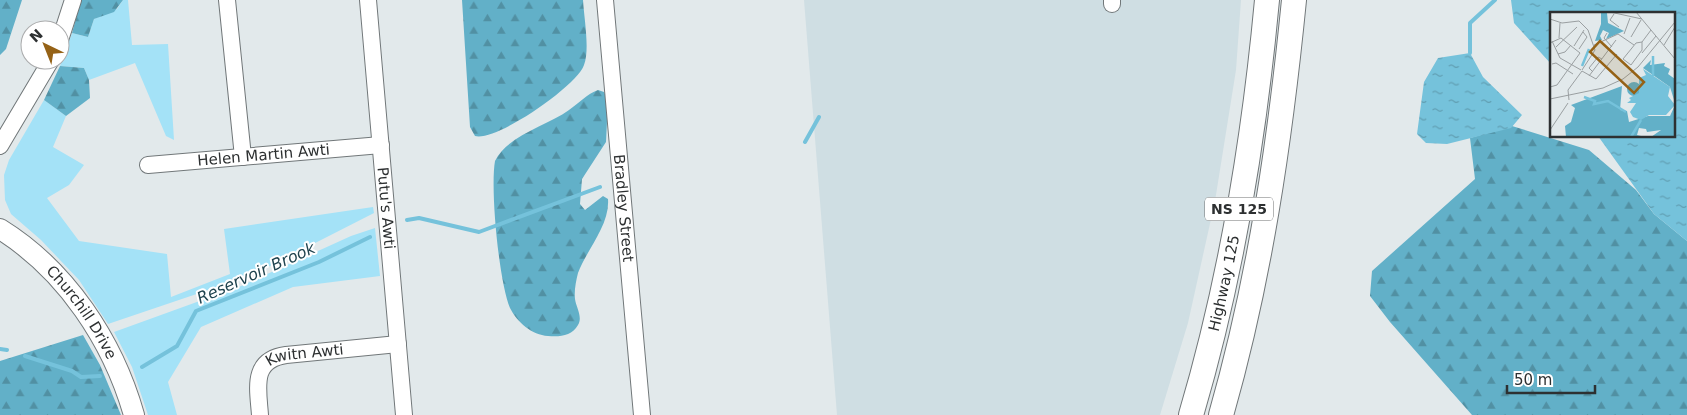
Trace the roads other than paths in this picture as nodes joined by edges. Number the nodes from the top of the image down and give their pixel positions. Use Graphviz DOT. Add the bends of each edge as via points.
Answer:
graph roads {
  1 [pos="73,0"];
  2 [pos="227,0"];
  3 [pos="368,0"];
  4 [pos="605,0"];
  5 [pos="1267,0"];
  6 [pos="1294,0"];
  7 [pos="66,20"];
  8 [pos="44,70"];
  9 [pos="381,145"];
  10 [pos="0,146"];
  11 [pos="243,157"];
  12 [pos="148,165"];
  13 [pos="0,229"];
  14 [pos="398,344"];
  15 [pos="134,415"];
  16 [pos="260,415"];
  17 [pos="404,415"];
  18 [pos="642,415"];
  19 [pos="1191,415"];
  20 [pos="1221,415"];
  1 -- 7 [label="street"];
  2 -- 11 [label="street"];
  3 -- 9 [label="street, Putu's Awti"];
  4 -- 18 [label="street, Bradley Street"];
  5 -- 19 [label="highway, Highway 125 / NS 125" via="1242,198 1209,354"];
  6 -- 20 [label="highway, Highway 125 / NS 125" via="1278,148 1260,251"];
  8 -- 10 [label="street"];
  9 -- 11 [label="street, Helen Martin Awti"];
  9 -- 14 [label="street, Putu's Awti"];
  11 -- 12 [label="street, Helen Martin Awti"];
  13 -- 15 [label="main road, Churchill Drive" via="46,265 83,309 113,358"];
  14 -- 16 [label="street, Kwitn Awti" via="271,359 262,368 258,381"];
  14 -- 17 [label="street, Putu's Awti"];
}
